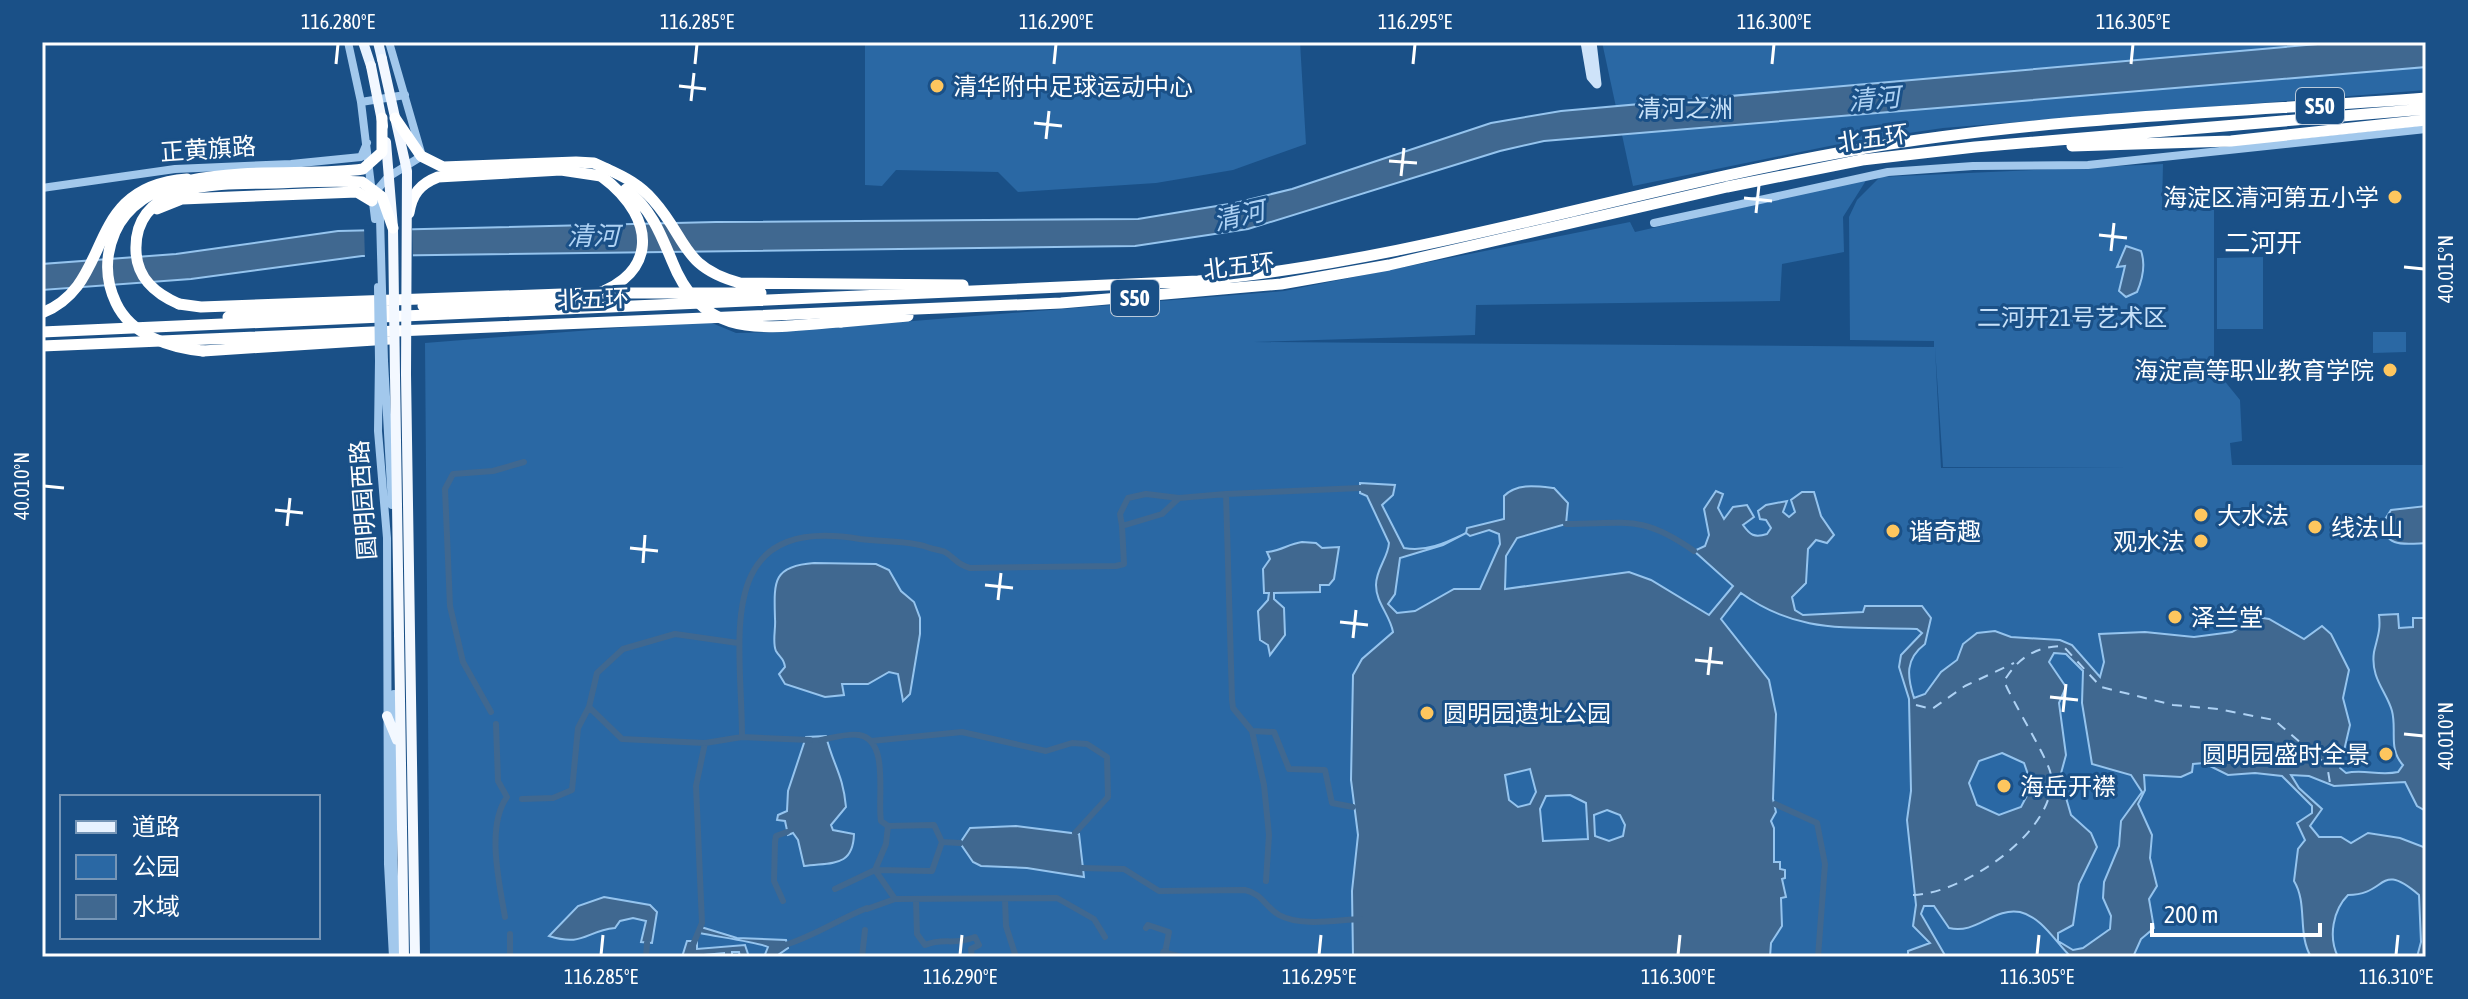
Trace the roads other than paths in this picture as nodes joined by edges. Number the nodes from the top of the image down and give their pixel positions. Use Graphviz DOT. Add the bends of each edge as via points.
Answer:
graph roads {
  1 [pos="348,42"];
  2 [pos="363,42"];
  3 [pos="378,42"];
  4 [pos="389,42"];
  5 [pos="1585,42"];
  6 [pos="1592,42"];
  7 [pos="382,59"];
  8 [pos="371,66"];
  9 [pos="405,95"];
  10 [pos="2426,98"];
  11 [pos="361,102"];
  12 [pos="2426,109"];
  13 [pos="382,118"];
  14 [pos="395,118"];
  15 [pos="2214,120"];
  16 [pos="2426,120"];
  17 [pos="2426,129"];
  18 [pos="367,143"];
  19 [pos="1975,147"];
  20 [pos="370,172"];
  21 [pos="601,176"];
  22 [pos="388,177"];
  23 [pos="196,178"];
  24 [pos="42,188"];
  25 [pos="372,201"];
  26 [pos="146,216"];
  27 [pos="377,218"];
  28 [pos="1654,223"];
  29 [pos="407,225"];
  30 [pos="393,228"];
  31 [pos="1060,289"];
  32 [pos="882,295"];
  33 [pos="1061,303"];
  34 [pos="42,313"];
  35 [pos="584,322"];
  36 [pos="96,329"];
  37 [pos="42,332"];
  38 [pos="42,346"];
  39 [pos="401,375"];
  40 [pos="381,383"];
  41 [pos="387,716"];
  42 [pos="393,729"];
  43 [pos="401,750"];
  44 [pos="393,957"];
  45 [pos="402,957"];
  46 [pos="415,957"];
  1 -- 11 [label="street, 圆明园西路"];
  2 -- 8 [label="main road, 圆明园西路"];
  3 -- 7 [label="main road, 圆明园西路"];
  4 -- 9 [label="street"];
  5 -- 6 [label="main road" via="1597,84"];
  7 -- 14 [label="highway, 圆明园西路, bridge"];
  8 -- 13 [label="highway, 圆明园西路, bridge"];
  9 -- 11 [label="street"];
  9 -- 22 [label="street" via="422,156"];
  10 -- 15 [label="highway, 北五环 / S50"];
  11 -- 18 [label="street, 圆明园西路"];
  12 -- 15 [label="highway, 北五环 / S50"];
  13 -- 23 [label="highway, bridge" via="382,152 363,169"];
  13 -- 30 [label="highway, 圆明园西路, bridge"];
  14 -- 29 [label="highway, 圆明园西路, bridge" via="407,171"];
  14 -- 31 [label="highway, bridge" via="430,164 585,162 623,176 652,198 688,254 715,276 751,284"];
  15 -- 19 [label="highway, 北五环 / S50"];
  15 -- 31 [label="highway, 北五环 / S50" via="1973,134 1861,149 1280,273"];
  16 -- 19 [label="highway" via="2182,144"];
  17 -- 28 [label="street" via="2088,165 1888,172"];
  18 -- 20 [label="street, 圆明园西路"];
  18 -- 24 [label="street, 正黄旗路" via="361,157 175,169"];
  19 -- 33 [label="highway, 北五环 / S50" via="1862,160 1296,281"];
  20 -- 22 [label="street"];
  20 -- 25 [label="street, 圆明园西路"];
  21 -- 29 [label="highway, bridge" via="561,170 438,177 416,192"];
  21 -- 33 [label="highway, bridge" via="642,201 680,280 702,308 750,328"];
  21 -- 36 [label="highway, bridge" via="622,192 640,218 641,250 634,267 599,295 257,314"];
  22 -- 27 [label="street, 圆明园西路" via="377,190"];
  23 -- 34 [label="highway, bridge" via="154,185 125,202 104,230 76,288"];
  23 -- 35 [label="highway, bridge" via="161,189 132,207 113,238 107,266 117,305 130,322 165,344 203,351 310,346"];
  25 -- 26 [label="highway, bridge" via="357,192 182,199"];
  25 -- 27 [label="street, 圆明园西路"];
  26 -- 30 [label="highway, bridge" via="172,194 208,185 346,181 373,188 382,197"];
  26 -- 32 [label="highway, bridge" via="136,244 139,268 158,295 201,307 589,293"];
  27 -- 40 [label="street, 圆明园西路, bridge"];
  29 -- 39 [label="highway, 圆明园西路, bridge"];
  30 -- 39 [label="highway, 圆明园西路, bridge"];
  31 -- 32 [label="highway, 北五环 / S50"];
  32 -- 36 [label="highway, 北五环 / S50"];
  33 -- 35 [label="highway, 北五环 / S50"];
  35 -- 38 [label="highway, 北五环 / S50"];
  36 -- 37 [label="highway, 北五环 / S50"];
  39 -- 43 [label="highway, 圆明园西路"];
  39 -- 46 [label="highway, 圆明园西路"];
  40 -- 41 [label="street, 圆明园西路"];
  40 -- 42 [label="street, 圆明园西路" via="393,538"];
  41 -- 42 [label="highway"];
  41 -- 44 [label="street, 圆明园西路"];
  42 -- 43 [label="highway"];
  42 -- 45 [label="street, 圆明园西路" via="393,860"];
  43 -- 45 [label="highway, 圆明园西路"];
}
